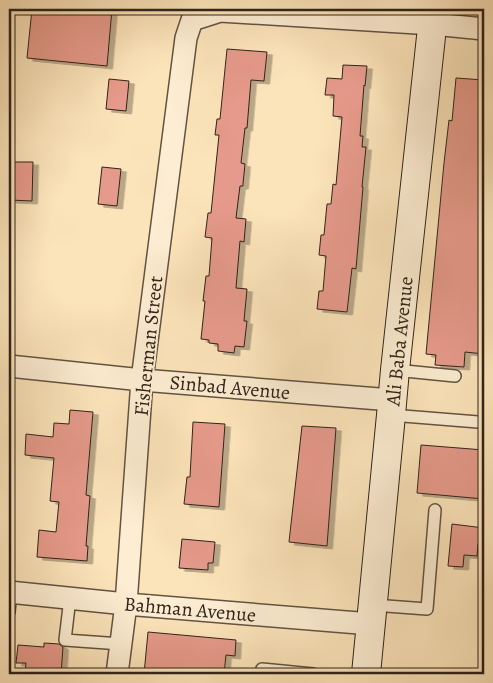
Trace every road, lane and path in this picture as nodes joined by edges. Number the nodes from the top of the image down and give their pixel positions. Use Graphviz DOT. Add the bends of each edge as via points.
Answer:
graph roads {
  1 [pos="433,16"];
  2 [pos="484,29"];
  3 [pos="9,366"];
  4 [pos="395,370"];
  5 [pos="456,376"];
  6 [pos="142,380"];
  7 [pos="392,407"];
  8 [pos="478,422"];
  9 [pos="435,510"];
  10 [pos="70,598"];
  11 [pos="10,599"];
  12 [pos="126,604"];
  13 [pos="372,614"];
  14 [pos="121,644"];
  15 [pos="262,669"];
  16 [pos="117,674"];
  17 [pos="313,674"];
  18 [pos="366,674"];
  1 -- 2 [label="street"];
  1 -- 4 [label="street, Ali Baba Avenue"];
  1 -- 6 [label="street, Fisherman Street" via="220,11 192,20 186,38"];
  3 -- 6 [label="street, Sinbad Avenue"];
  4 -- 5 [label="lane"];
  4 -- 7 [label="street, Ali Baba Avenue"];
  6 -- 7 [label="street, Sinbad Avenue"];
  6 -- 12 [label="street, Fisherman Street"];
  7 -- 8 [label="lane"];
  7 -- 13 [label="street, Ali Baba Avenue"];
  9 -- 13 [label="lane" via="427,609"];
  10 -- 11 [label="street, Bahman Avenue"];
  10 -- 12 [label="street, Bahman Avenue"];
  10 -- 14 [label="lane" via="65,640"];
  12 -- 13 [label="street, Bahman Avenue"];
  12 -- 14 [label="street, Fisherman Street"];
  13 -- 18 [label="street, Ali Baba Avenue"];
  14 -- 16 [label="street, Fisherman Street"];
  15 -- 17 [label="lane"];
}
